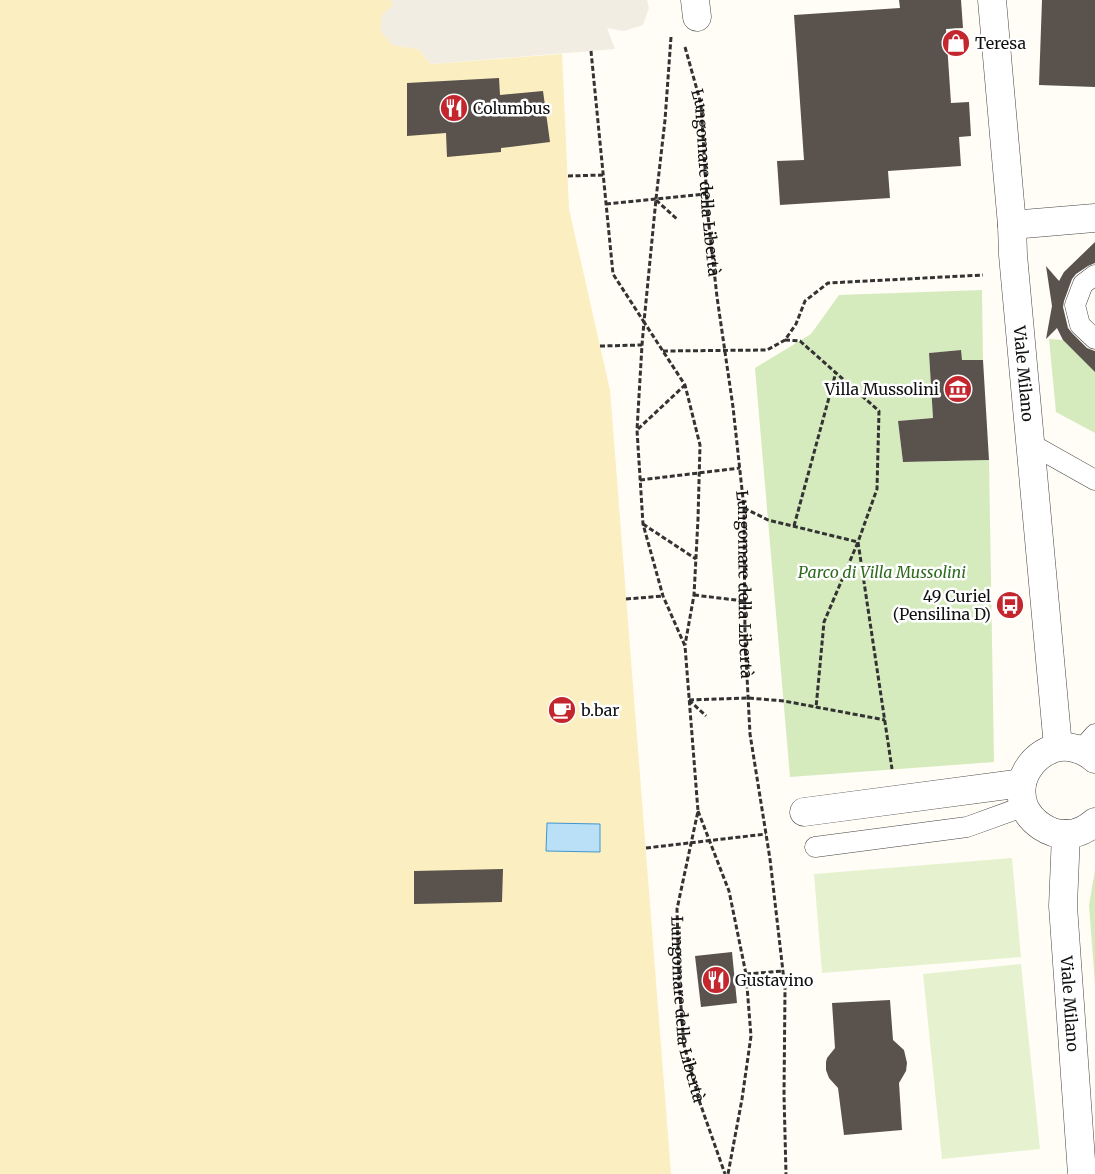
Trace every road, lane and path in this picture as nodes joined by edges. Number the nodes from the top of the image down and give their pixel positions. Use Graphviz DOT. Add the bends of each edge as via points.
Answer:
graph roads {
  1 [pos="992,0"];
  2 [pos="671,35"];
  3 [pos="683,42"];
  4 [pos="591,51"];
  5 [pos="603,175"];
  6 [pos="568,176"];
  7 [pos="706,194"];
  8 [pos="656,199"];
  9 [pos="606,204"];
  10 [pos="1095,218"];
  11 [pos="678,220"];
  12 [pos="1012,225"];
  13 [pos="1016,273"];
  14 [pos="1095,275"];
  15 [pos="644,322"];
  16 [pos="1095,339"];
  17 [pos="785,340"];
  18 [pos="642,345"];
  19 [pos="600,346"];
  20 [pos="725,350"];
  21 [pos="664,351"];
  22 [pos="836,372"];
  23 [pos="684,385"];
  24 [pos="637,430"];
  25 [pos="1031,444"];
  26 [pos="740,468"];
  27 [pos="699,473"];
  28 [pos="640,480"];
  29 [pos="1095,480"];
  30 [pos="744,508"];
  31 [pos="643,524"];
  32 [pos="794,526"];
  33 [pos="858,542"];
  34 [pos="696,559"];
  35 [pos="694,595"];
  36 [pos="663,596"];
  37 [pos="626,599"];
  38 [pos="744,601"];
  39 [pos="685,646"];
  40 [pos="748,698"];
  41 [pos="689,700"];
  42 [pos="816,708"];
  43 [pos="706,716"];
  44 [pos="885,720"];
  45 [pos="1082,747"];
  46 [pos="1023,795"];
  47 [pos="894,800"];
  48 [pos="698,811"];
  49 [pos="804,812"];
  50 [pos="1095,822"];
  51 [pos="766,834"];
  52 [pos="1066,834"];
  53 [pos="710,841"];
  54 [pos="691,843"];
  55 [pos="815,847"];
  56 [pos="646,848"];
  57 [pos="783,971"];
  58 [pos="746,974"];
  59 [pos="726,1174"];
  60 [pos="786,1174"];
  61 [pos="1082,1174"];
  1 -- 12 [label="street, Viale Milano"];
  2 -- 8 [label="path, Lungomare della Libertà"];
  3 -- 7 [label="path, Lungomare della Libertà" via="701,104"];
  4 -- 5 [label="path"];
  5 -- 6 [label="path"];
  5 -- 9 [label="path"];
  7 -- 8 [label="path"];
  7 -- 20 [label="path, Lungomare della Libertà"];
  8 -- 9 [label="path"];
  8 -- 11 [label="path"];
  8 -- 15 [label="path, Lungomare della Libertà"];
  9 -- 15 [label="path" via="613,274"];
  10 -- 12 [label="street"];
  12 -- 13 [label="street, Viale Milano"];
  13 -- 17 [label="path" via="828,282 805,301"];
  13 -- 25 [label="street, Viale Milano"];
  14 -- 16 [label="lane" via="1083,284 1075,305 1080,325"];
  15 -- 18 [label="path, Lungomare della Libertà"];
  15 -- 21 [label="path"];
  17 -- 20 [label="path" via="767,350"];
  17 -- 22 [label="path" via="800,341"];
  18 -- 19 [label="path"];
  18 -- 24 [label="path, Lungomare della Libertà"];
  20 -- 21 [label="path"];
  20 -- 26 [label="path, Lungomare della Libertà"];
  21 -- 23 [label="path"];
  22 -- 32 [label="path"];
  22 -- 33 [label="path" via="879,411 877,489"];
  23 -- 24 [label="path"];
  23 -- 27 [label="path" via="700,445"];
  24 -- 28 [label="path, Lungomare della Libertà"];
  25 -- 29 [label="lane"];
  25 -- 45 [label="street, Viale Milano"];
  26 -- 27 [label="path"];
  26 -- 30 [label="path, Lungomare della Libertà"];
  27 -- 28 [label="path"];
  27 -- 34 [label="path"];
  28 -- 31 [label="path, Lungomare della Libertà"];
  30 -- 32 [label="path" via="768,520"];
  30 -- 38 [label="path, Lungomare della Libertà"];
  31 -- 34 [label="path"];
  31 -- 36 [label="path, Lungomare della Libertà"];
  32 -- 33 [label="path"];
  33 -- 42 [label="path" via="824,622"];
  33 -- 44 [label="path"];
  34 -- 35 [label="path"];
  35 -- 38 [label="path"];
  35 -- 39 [label="path"];
  36 -- 37 [label="path"];
  36 -- 39 [label="path, Lungomare della Libertà"];
  38 -- 40 [label="path, Lungomare della Libertà"];
  39 -- 41 [label="path, Lungomare della Libertà"];
  40 -- 41 [label="path"];
  40 -- 42 [label="path"];
  40 -- 51 [label="path, Lungomare della Libertà" via="750,734"];
  41 -- 43 [label="path"];
  41 -- 48 [label="path, Lungomare della Libertà"];
  42 -- 44 [label="path"];
  44 -- 47 [label="path"];
  45 -- 46 [label="street" via="1045,752 1034,760 1026,771"];
  46 -- 47 [label="street"];
  46 -- 52 [label="street" via="1031,817 1053,832"];
  46 -- 55 [label="lane" via="968,827"];
  47 -- 49 [label="street"];
  48 -- 53 [label="path"];
  48 -- 54 [label="path, Lungomare della Libertà"];
  50 -- 52 [label="street"];
  51 -- 53 [label="path"];
  51 -- 57 [label="path, Lungomare della Libertà"];
  52 -- 61 [label="street, Viale Milano" via="1063,906"];
  53 -- 54 [label="path"];
  53 -- 58 [label="path" via="729,891"];
  54 -- 56 [label="path"];
  54 -- 59 [label="path, Lungomare della Libertà" via="677,909 678,981 684,1045 700,1103"];
  57 -- 58 [label="path"];
  57 -- 60 [label="path, Lungomare della Libertà"];
  58 -- 59 [label="path" via="751,1036"];
}
